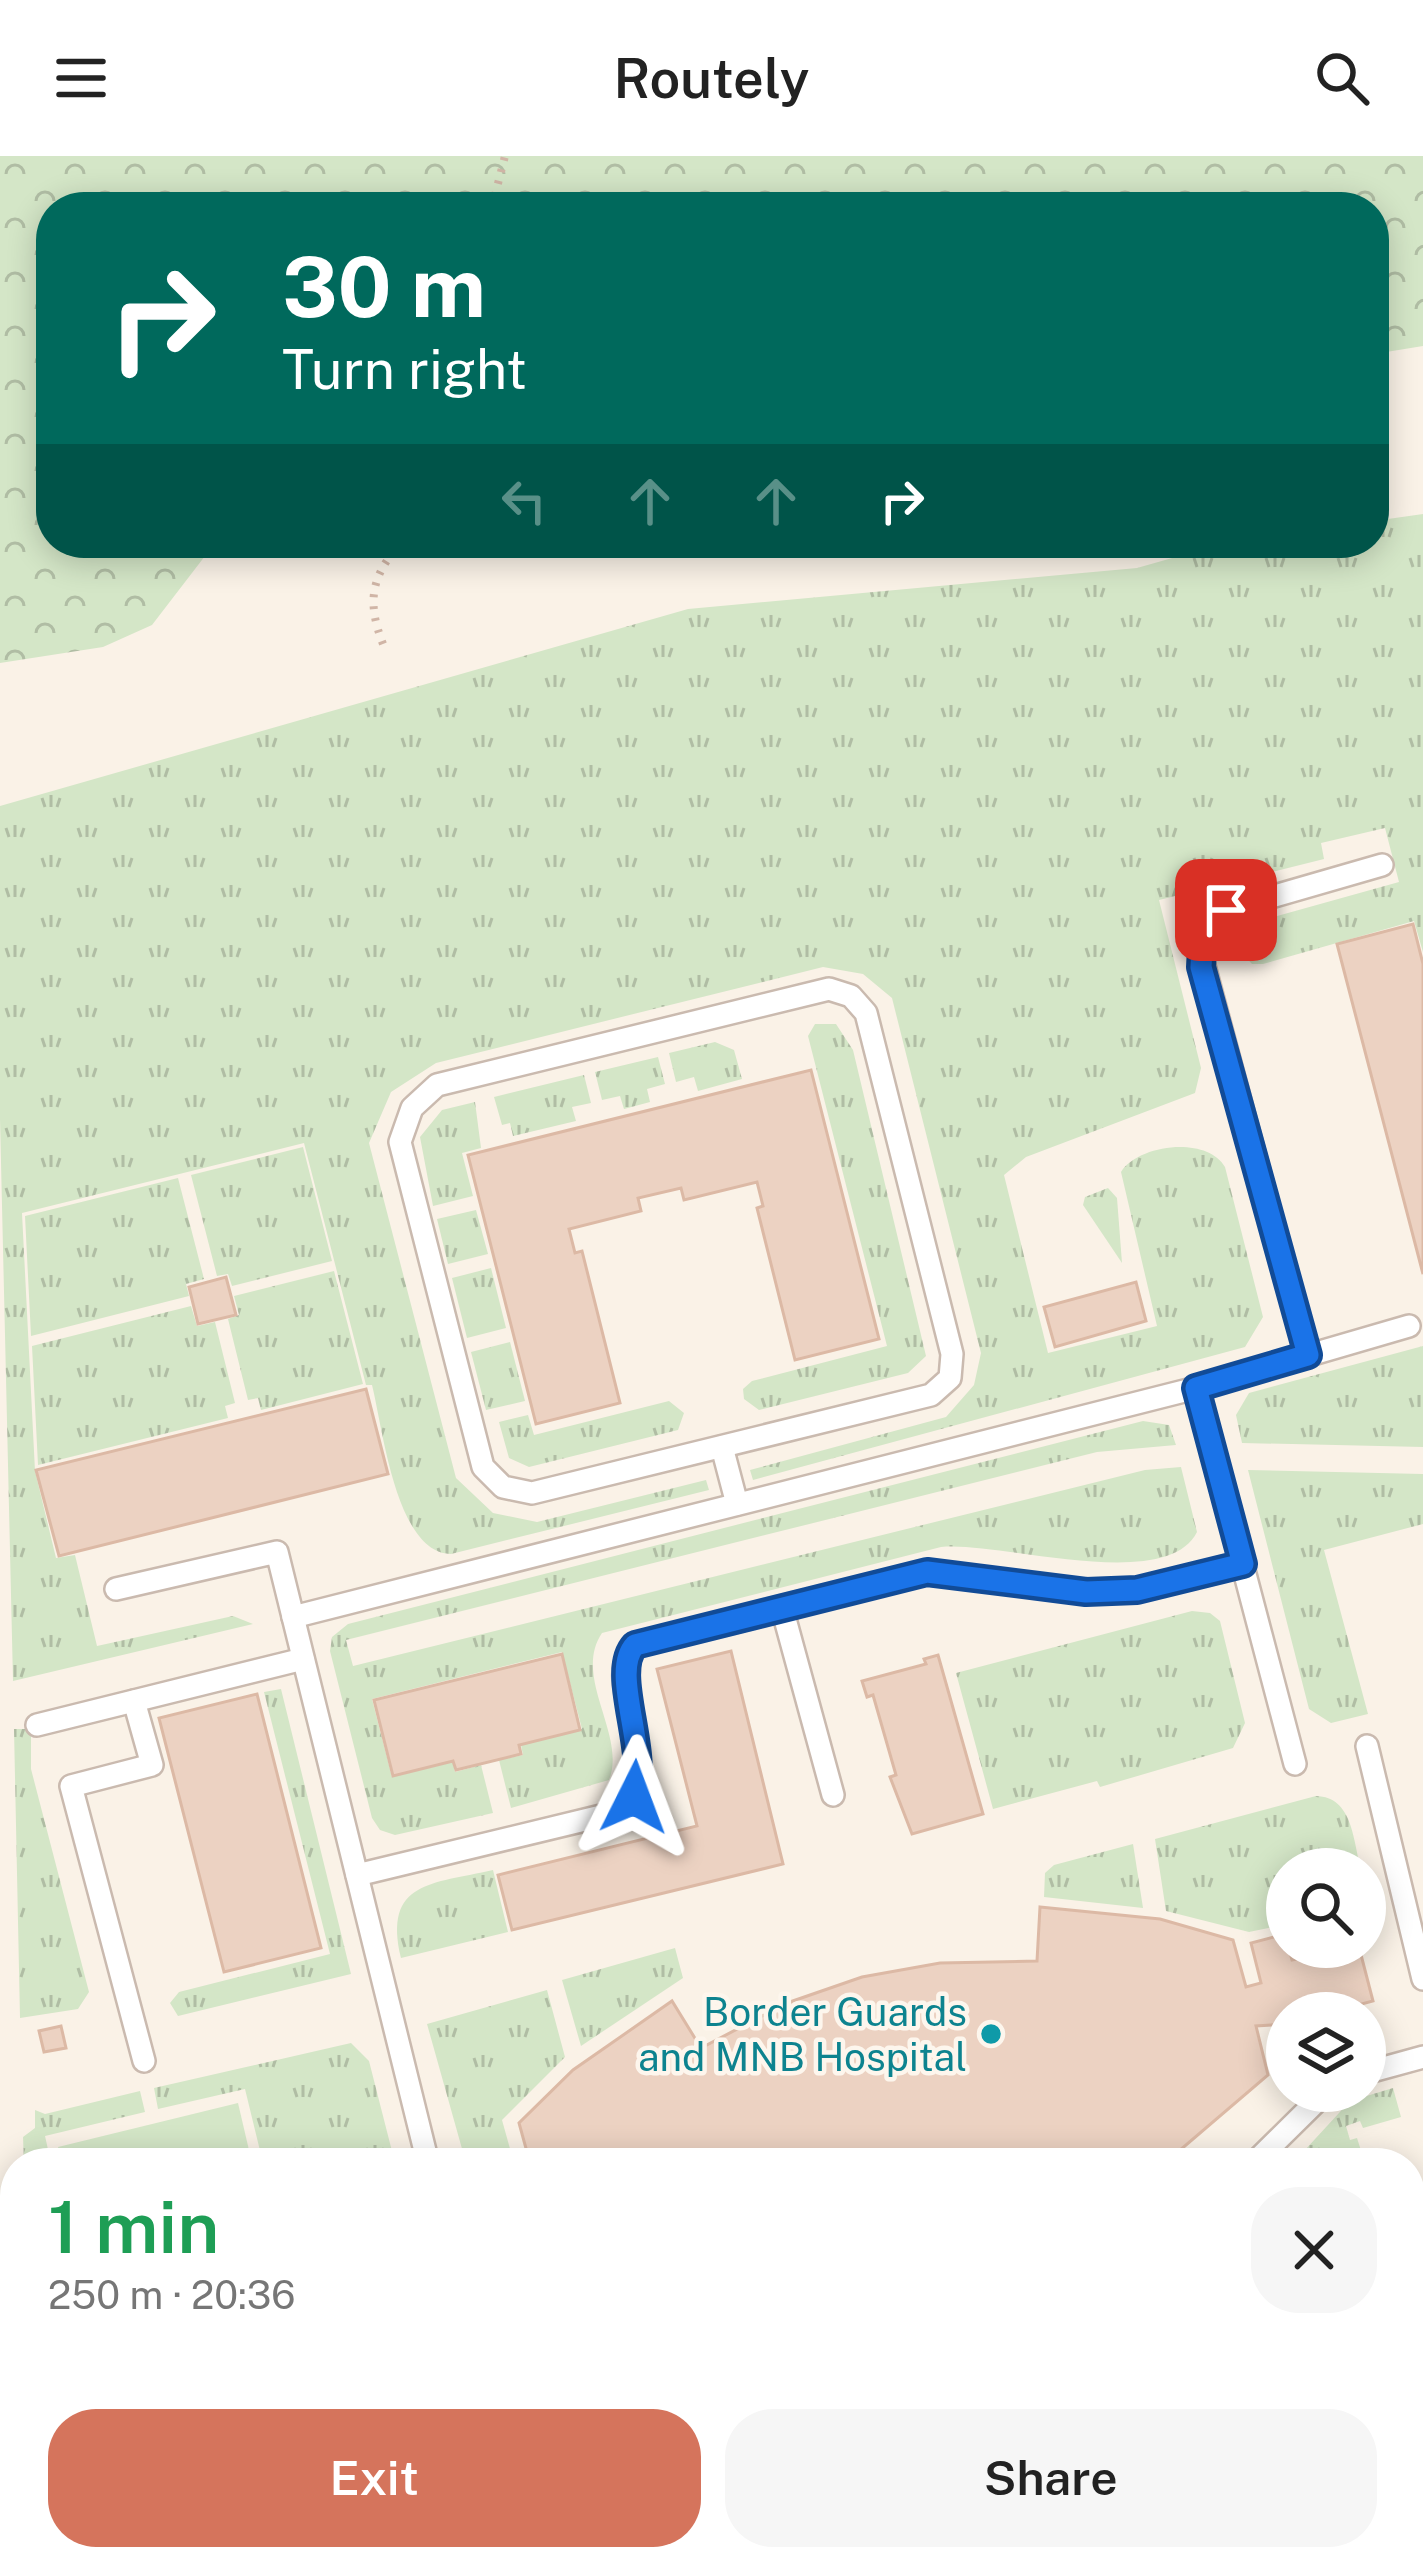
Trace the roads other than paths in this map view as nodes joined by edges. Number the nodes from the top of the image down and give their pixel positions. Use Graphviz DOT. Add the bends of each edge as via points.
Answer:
graph roads {
  1 [pos="1382,865"];
  2 [pos="1408,1327"];
  3 [pos="1308,1355"];
  4 [pos="1196,1388"];
  5 [pos="722,1447"];
  6 [pos="737,1504"];
  7 [pos="1243,1564"];
  8 [pos="116,1589"];
  9 [pos="782,1608"];
  10 [pos="293,1617"];
  11 [pos="303,1659"];
  12 [pos="134,1701"];
  13 [pos="37,1725"];
  14 [pos="1367,1746"];
  15 [pos="1295,1764"];
  16 [pos="833,1795"];
  17 [pos="357,1875"];
  18 [pos="1423,1979"];
  19 [pos="1423,2057"];
  20 [pos="144,2061"];
  21 [pos="1386,2067"];
  22 [pos="1306,2112"];
  23 [pos="424,2148"];
  24 [pos="1269,2148"];
  1 -- 3 [label="lane" via="1226,910 1203,931 1199,947"];
  2 -- 3 [label="lane"];
  3 -- 4 [label="lane"];
  4 -- 6 [label="lane"];
  4 -- 7 [label="lane"];
  5 -- 5 [label="lane" via="532,1493 492,1479 400,1142 404,1126 437,1085 840,990 866,1013 953,1367 931,1395"];
  5 -- 6 [label="lane"];
  6 -- 10 [label="lane"];
  7 -- 9 [label="lane" via="1103,1591 927,1572"];
  7 -- 15 [label="lane"];
  8 -- 10 [label="lane" via="278,1552"];
  9 -- 16 [label="lane"];
  9 -- 17 [label="lane" via="635,1645 626,1654 641,1759 634,1797 622,1810"];
  10 -- 11 [label="lane"];
  11 -- 12 [label="lane"];
  11 -- 17 [label="lane"];
  12 -- 13 [label="lane"];
  12 -- 20 [label="lane" via="152,1765 71,1786"];
  14 -- 18 [label="lane"];
  17 -- 23 [label="lane"];
  19 -- 21 [label="lane"];
  22 -- 24 [label="lane"];
}
